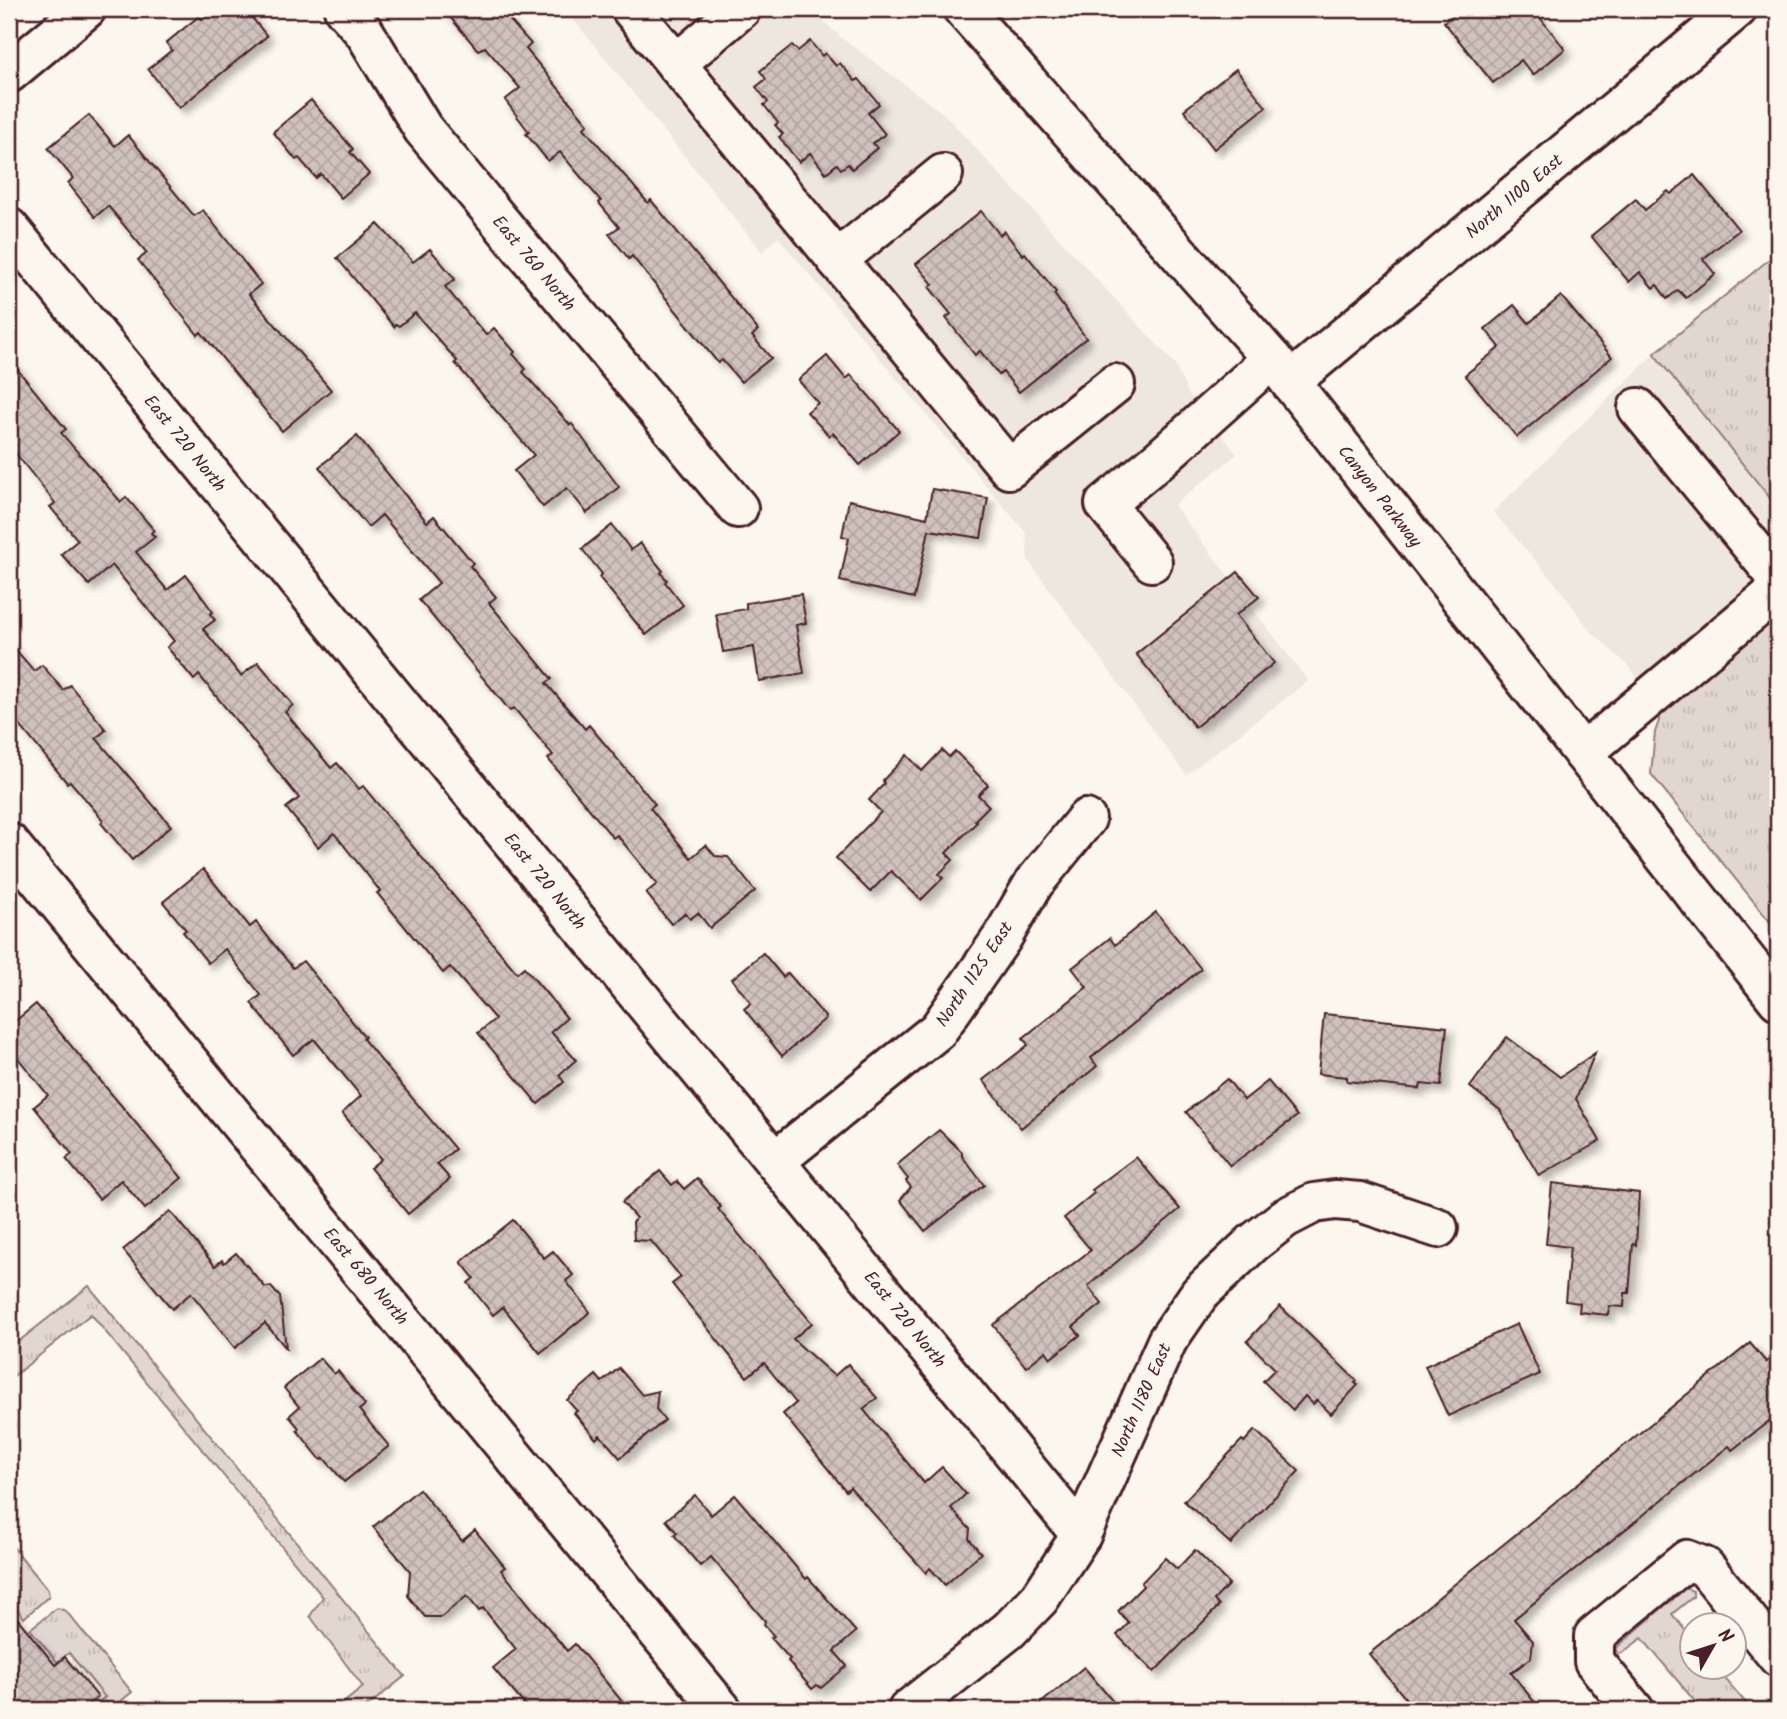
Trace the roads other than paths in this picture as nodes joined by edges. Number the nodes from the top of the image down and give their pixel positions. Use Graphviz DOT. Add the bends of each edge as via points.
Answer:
graph roads {
  1 [pos="86,9"];
  2 [pos="344,9"];
  3 [pos="631,9"];
  4 [pos="741,9"];
  5 [pos="963,9"];
  6 [pos="1737,9"];
  7 [pos="676,64"];
  8 [pos="9,73"];
  9 [pos="943,174"];
  10 [pos="9,228"];
  11 [pos="837,260"];
  12 [pos="1281,371"];
  13 [pos="1115,384"];
  14 [pos="1638,408"];
  15 [pos="738,508"];
  16 [pos="1152,562"];
  17 [pos="1778,578"];
  18 [pos="1778,590"];
  19 [pos="1583,753"];
  20 [pos="1086,819"];
  21 [pos="9,843"];
  22 [pos="1778,1000"];
  23 [pos="775,1161"];
  24 [pos="1438,1228"];
  25 [pos="1081,1535"];
  26 [pos="1778,1657"];
  27 [pos="722,1710"];
  28 [pos="908,1710"];
  29 [pos="1634,1710"];
  1 -- 8 [label="main road"];
  2 -- 15 [label="main road, East 760 North" via="365,33 423,129"];
  3 -- 7 [label="main road"];
  4 -- 7 [label="main road"];
  5 -- 12 [label="main road, Canyon Parkway"];
  6 -- 12 [label="main road, North 1100 East"];
  7 -- 11 [label="main road"];
  9 -- 11 [label="main road"];
  10 -- 23 [label="main road, East 720 North"];
  11 -- 13 [label="main road" via="1009,470"];
  12 -- 16 [label="main road, North 1100 East" via="1105,504"];
  12 -- 19 [label="main road, Canyon Parkway"];
  14 -- 17 [label="main road"];
  18 -- 19 [label="main road"];
  19 -- 22 [label="main road, Canyon Parkway"];
  20 -- 23 [label="main road, North 1125 East" via="1034,883 938,1030"];
  21 -- 27 [label="main road, East 680 North"];
  23 -- 25 [label="main road, East 720 North"];
  24 -- 25 [label="main road, North 1180 East" via="1360,1202 1335,1200 1314,1203 1285,1218 1254,1243 1200,1293 1167,1341"];
  25 -- 28 [label="main road, North 1180 East" via="1040,1598 1009,1630"];
  26 -- 29 [label="main road" via="1705,1567 1686,1560 1594,1636 1594,1661"];
}
